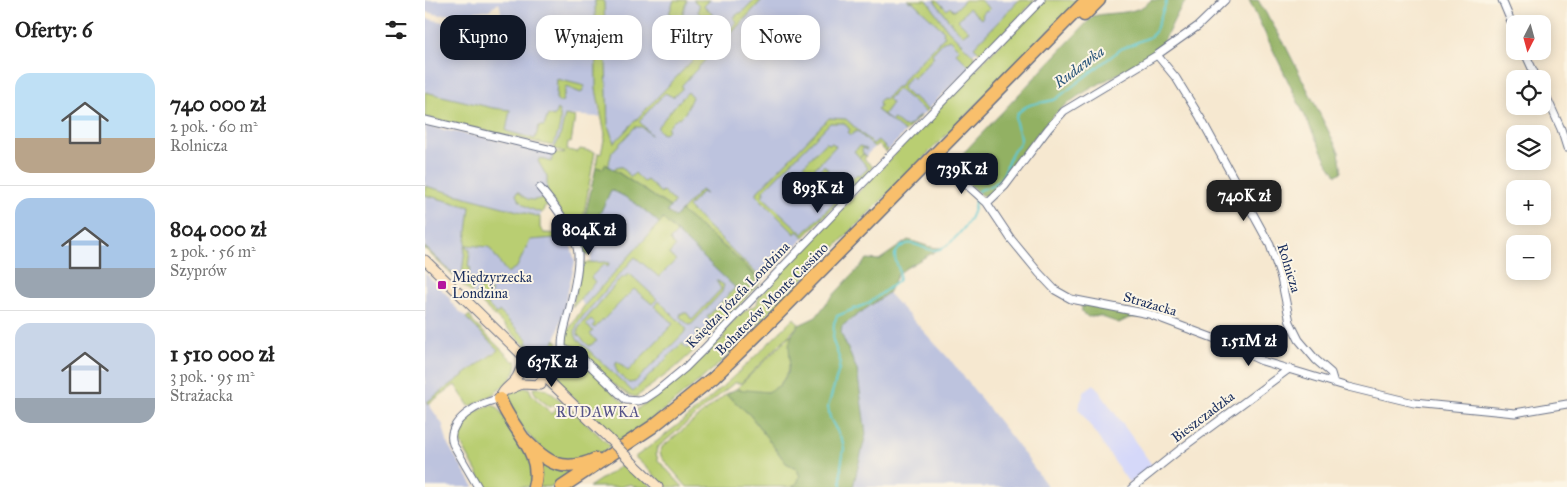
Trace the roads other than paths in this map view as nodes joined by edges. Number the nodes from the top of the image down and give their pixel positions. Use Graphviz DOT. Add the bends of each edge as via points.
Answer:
graph roads {
  1 [pos="1041,0"];
  2 [pos="1087,0"];
  3 [pos="1099,0"];
  4 [pos="1225,0"];
  5 [pos="1502,0"];
  6 [pos="1508,15"];
  7 [pos="1157,55"];
  8 [pos="1551,107"];
  9 [pos="425,120"];
  10 [pos="1567,148"];
  11 [pos="552,150"];
  12 [pos="950,170"];
  13 [pos="540,188"];
  14 [pos="987,203"];
  15 [pos="425,260"];
  16 [pos="497,331"];
  17 [pos="563,353"];
  18 [pos="534,360"];
  19 [pos="520,368"];
  20 [pos="1289,369"];
  21 [pos="546,372"];
  22 [pos="1335,383"];
  23 [pos="526,384"];
  24 [pos="537,385"];
  25 [pos="501,396"];
  26 [pos="567,400"];
  27 [pos="1567,404"];
  28 [pos="524,438"];
  29 [pos="623,446"];
  30 [pos="478,487"];
  31 [pos="533,487"];
  32 [pos="562,487"];
  33 [pos="577,487"];
  34 [pos="659,487"];
  35 [pos="1133,487"];
  1 -- 17 [label="street, Księdza Józefa Londzina" via="694,359 657,391 638,401 626,400 587,363"];
  2 -- 29 [label="highway, Bohaterów Monte Cassino" via="740,352 696,392"];
  3 -- 33 [label="highway, Bohaterów Monte Cassino" via="719,383 657,433"];
  4 -- 7 [label="street" via="1198,26"];
  5 -- 6 [label="street"];
  7 -- 14 [label="street" via="1064,112 1047,129 1005,186"];
  7 -- 22 [label="street, Rolnicza" via="1200,117 1270,245 1299,340 1331,373"];
  8 -- 10 [label="street"];
  9 -- 11 [label="street"];
  12 -- 14 [label="street, Strażacka"];
  13 -- 17 [label="street" via="572,235 578,253 561,339"];
  14 -- 20 [label="street, Strażacka" via="1011,239 1055,290 1071,298 1149,314"];
  15 -- 16 [label="main road"];
  16 -- 18 [label="main road" via="525,357"];
  16 -- 19 [label="main road" via="517,358"];
  17 -- 18 [label="street" via="555,353 545,360"];
  17 -- 21 [label="street" via="548,365"];
  18 -- 19 [label="main road" via="525,362"];
  18 -- 21 [label="main road" via="543,364"];
  19 -- 23 [label="main road" via="521,378"];
  19 -- 25 [label="main road" via="516,379"];
  20 -- 22 [label="street, Strażacka"];
  20 -- 35 [label="street, Bieszczadzka"];
  21 -- 24 [label="main road" via="543,381"];
  21 -- 26 [label="main road" via="548,380"];
  22 -- 27 [label="street, Strażacka" via="1414,403 1501,413"];
  23 -- 24 [label="main road"];
  23 -- 25 [label="main road" via="520,384"];
  24 -- 26 [label="main road" via="545,386"];
  25 -- 28 [label="highway"];
  25 -- 30 [label="street" via="465,416 452,431 453,444"];
  26 -- 34 [label="main road, bridge"];
  28 -- 29 [label="highway" via="537,453 563,466 587,463"];
  28 -- 31 [label="highway" via="535,464"];
  29 -- 32 [label="highway, Bohaterów Monte Cassino"];
}
